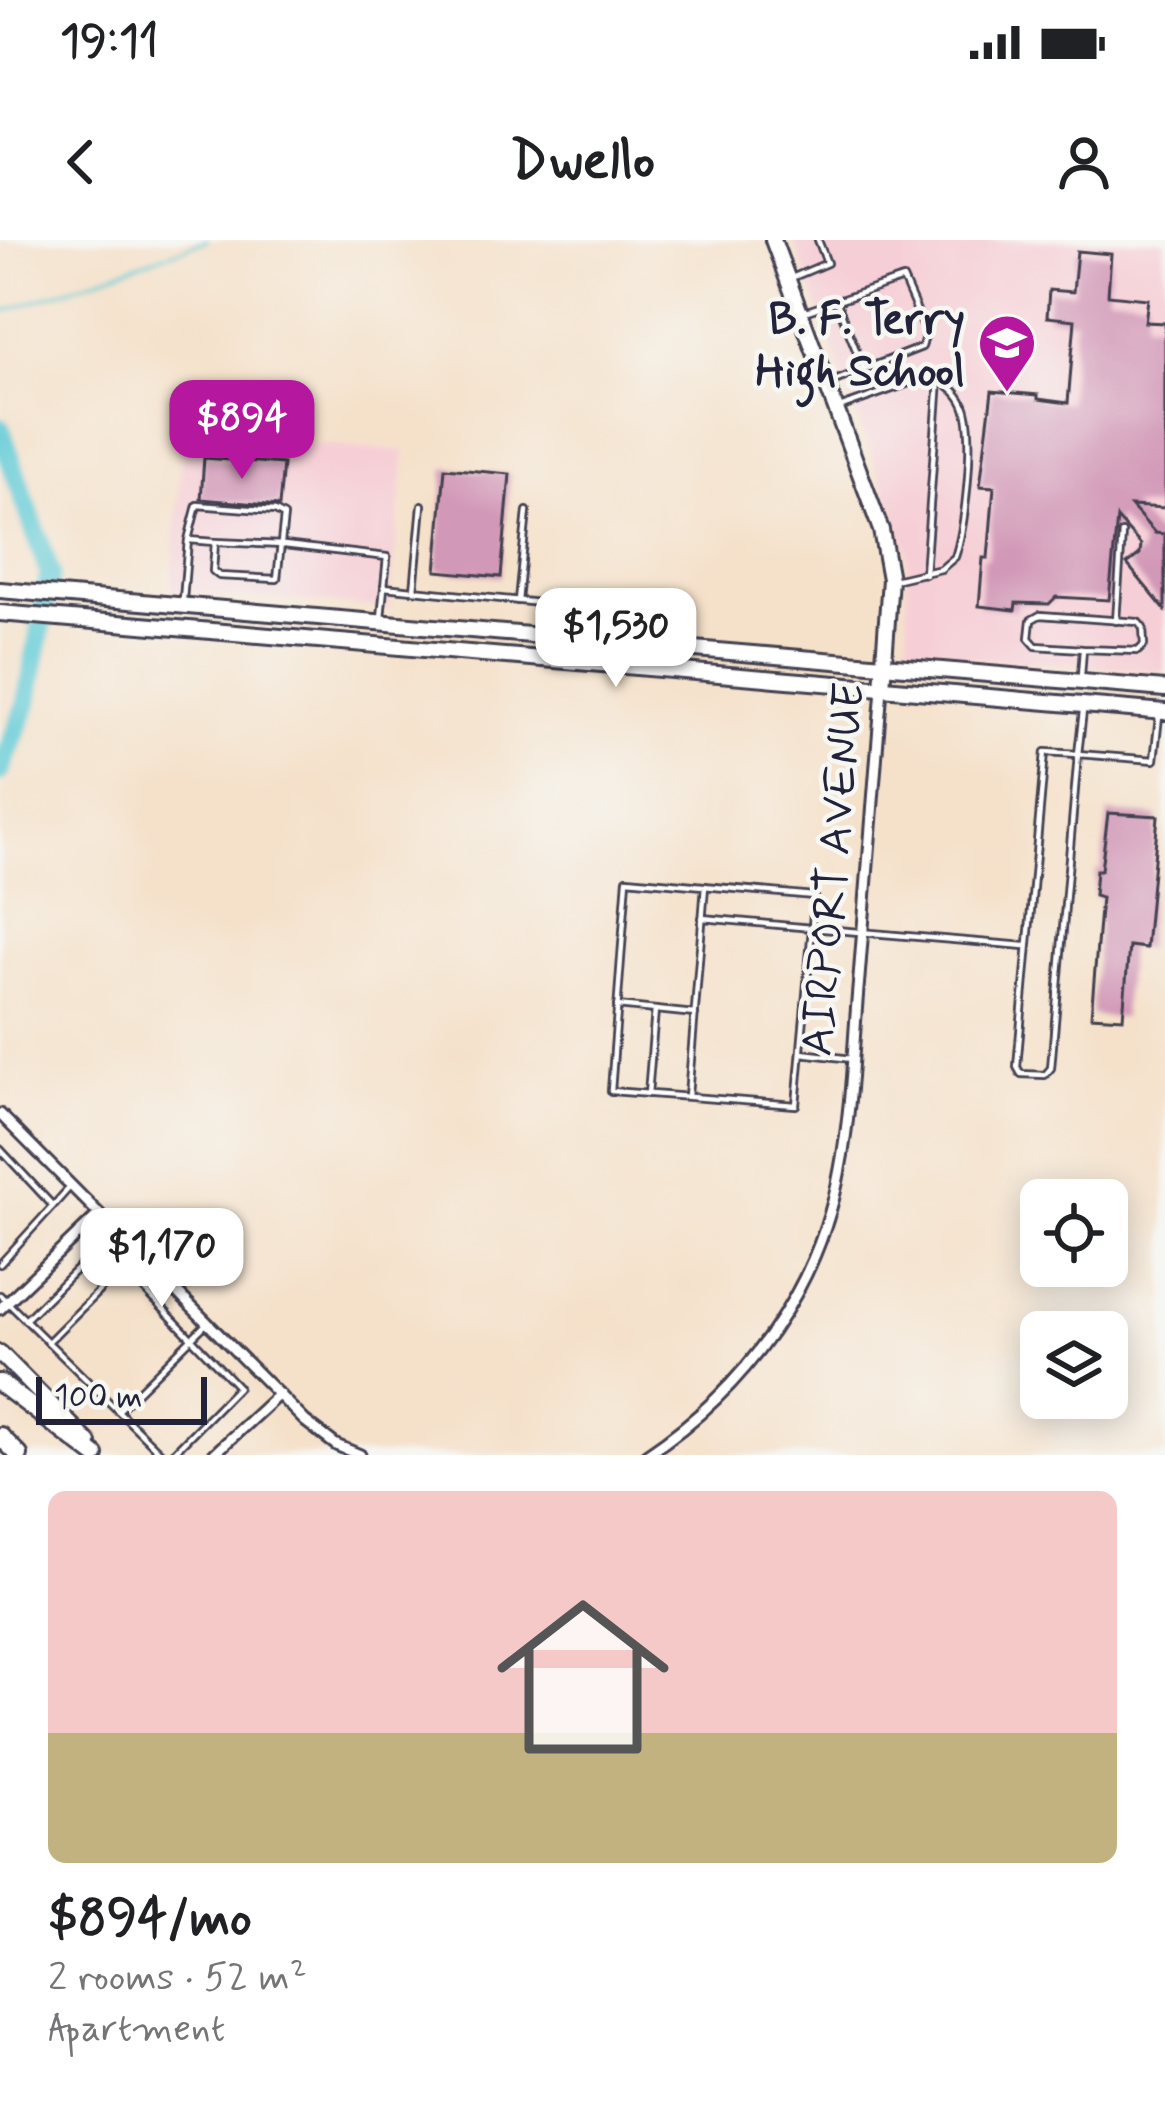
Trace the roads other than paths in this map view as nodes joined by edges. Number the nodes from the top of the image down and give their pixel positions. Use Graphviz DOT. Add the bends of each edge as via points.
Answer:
graph roads {
  1 [pos="773,240"];
  2 [pos="818,240"];
  3 [pos="788,279"];
  4 [pos="836,300"];
  5 [pos="800,313"];
  6 [pos="864,370"];
  7 [pos="939,379"];
  8 [pos="827,384"];
  9 [pos="836,410"];
  10 [pos="422,505"];
  11 [pos="527,511"];
  12 [pos="1122,532"];
  13 [pos="188,540"];
  14 [pos="215,542"];
  15 [pos="284,545"];
  16 [pos="925,574"];
  17 [pos="890,579"];
  18 [pos="384,587"];
  19 [pos="0,590"];
  20 [pos="414,590"];
  21 [pos="518,601"];
  22 [pos="540,603"];
  23 [pos="182,606"];
  24 [pos="0,613"];
  25 [pos="1116,621"];
  26 [pos="381,622"];
  27 [pos="1083,649"];
  28 [pos="884,664"];
  29 [pos="1081,682"];
  30 [pos="883,688"];
  31 [pos="1165,689"];
  32 [pos="1083,705"];
  33 [pos="1162,711"];
  34 [pos="1078,754"];
  35 [pos="705,886"];
  36 [pos="703,918"];
  37 [pos="812,928"];
  38 [pos="862,932"];
  39 [pos="1025,946"];
  40 [pos="617,1006"];
  41 [pos="655,1010"];
  42 [pos="695,1014"];
  43 [pos="801,1053"];
  44 [pos="852,1058"];
  45 [pos="648,1094"];
  46 [pos="688,1097"];
  47 [pos="1,1116"];
  48 [pos="0,1149"];
  49 [pos="70,1186"];
  50 [pos="52,1206"];
  51 [pos="99,1214"];
  52 [pos="0,1264"];
  53 [pos="123,1267"];
  54 [pos="2,1302"];
  55 [pos="25,1320"];
  56 [pos="207,1323"];
  57 [pos="193,1339"];
  58 [pos="47,1342"];
  59 [pos="0,1353"];
  60 [pos="0,1383"];
  61 [pos="279,1394"];
  62 [pos="118,1411"];
  63 [pos="0,1436"];
  64 [pos="19,1455"];
  65 [pos="98,1455"];
  66 [pos="167,1455"];
  67 [pos="213,1455"];
  68 [pos="360,1455"];
  69 [pos="646,1455"];
  1 -- 3 [label="main road, AIRPORT AVENUE"];
  2 -- 3 [label="lane" via="827,263"];
  3 -- 5 [label="main road, AIRPORT AVENUE"];
  4 -- 5 [label="lane"];
  4 -- 6 [label="lane"];
  4 -- 6 [label="lane" via="903,279 926,332 922,347"];
  5 -- 8 [label="main road, AIRPORT AVENUE"];
  6 -- 8 [label="lane"];
  7 -- 9 [label="lane" via="920,377"];
  7 -- 16 [label="lane"];
  7 -- 16 [label="lane" via="966,409 969,434 955,557"];
  8 -- 9 [label="main road, AIRPORT AVENUE"];
  9 -- 17 [label="main road, AIRPORT AVENUE" via="881,530"];
  10 -- 20 [label="lane"];
  11 -- 21 [label="lane"];
  12 -- 25 [label="lane"];
  13 -- 14 [label="lane"];
  13 -- 15 [label="lane" via="193,512 206,505 284,515"];
  13 -- 23 [label="lane"];
  14 -- 15 [label="lane"];
  14 -- 15 [label="lane" via="219,576 269,581 277,579"];
  15 -- 18 [label="lane" via="387,557"];
  16 -- 17 [label="lane"];
  17 -- 28 [label="main road, AIRPORT AVENUE"];
  18 -- 20 [label="lane"];
  18 -- 26 [label="lane"];
  19 -- 23 [label="main road"];
  20 -- 21 [label="lane"];
  21 -- 22 [label="lane"];
  23 -- 26 [label="main road"];
  24 -- 30 [label="main road"];
  25 -- 27 [label="lane" via="1143,628 1138,651"];
  25 -- 27 [label="lane" via="1031,620 1036,646"];
  26 -- 28 [label="main road"];
  27 -- 29 [label="lane"];
  28 -- 29 [label="main road"];
  28 -- 30 [label="main road, AIRPORT AVENUE"];
  29 -- 31 [label="main road"];
  30 -- 32 [label="main road"];
  30 -- 38 [label="street, AIRPORT AVENUE"];
  32 -- 33 [label="main road"];
  32 -- 34 [label="lane"];
  33 -- 34 [label="lane" via="1154,760"];
  34 -- 39 [label="lane" via="1046,752"];
  34 -- 39 [label="lane" via="1045,1075 1017,1067"];
  35 -- 36 [label="lane"];
  35 -- 37 [label="lane" via="814,896"];
  35 -- 40 [label="lane" via="627,879"];
  36 -- 37 [label="lane"];
  36 -- 42 [label="lane"];
  37 -- 38 [label="lane"];
  37 -- 43 [label="lane"];
  38 -- 39 [label="lane"];
  38 -- 44 [label="street, AIRPORT AVENUE"];
  40 -- 41 [label="lane"];
  40 -- 45 [label="lane" via="611,1091"];
  41 -- 42 [label="lane"];
  41 -- 45 [label="lane"];
  42 -- 46 [label="lane"];
  43 -- 44 [label="lane"];
  43 -- 46 [label="lane" via="796,1105"];
  44 -- 69 [label="street, AIRPORT AVENUE" via="830,1214 786,1313 721,1394"];
  45 -- 46 [label="lane"];
  47 -- 49 [label="street"];
  48 -- 50 [label="lane"];
  49 -- 50 [label="lane"];
  49 -- 51 [label="street"];
  50 -- 52 [label="lane"];
  51 -- 54 [label="street"];
  51 -- 56 [label="street"];
  53 -- 55 [label="lane" via="101,1245"];
  53 -- 57 [label="lane"];
  53 -- 58 [label="lane"];
  54 -- 55 [label="lane"];
  55 -- 58 [label="lane"];
  56 -- 57 [label="lane"];
  56 -- 61 [label="street"];
  57 -- 62 [label="lane"];
  57 -- 66 [label="lane" via="238,1388"];
  58 -- 62 [label="lane"];
  59 -- 65 [label="main road"];
  60 -- 65 [label="highway"];
  61 -- 67 [label="street"];
  61 -- 68 [label="street"];
  62 -- 66 [label="lane"];
  63 -- 64 [label="highway"];
}
